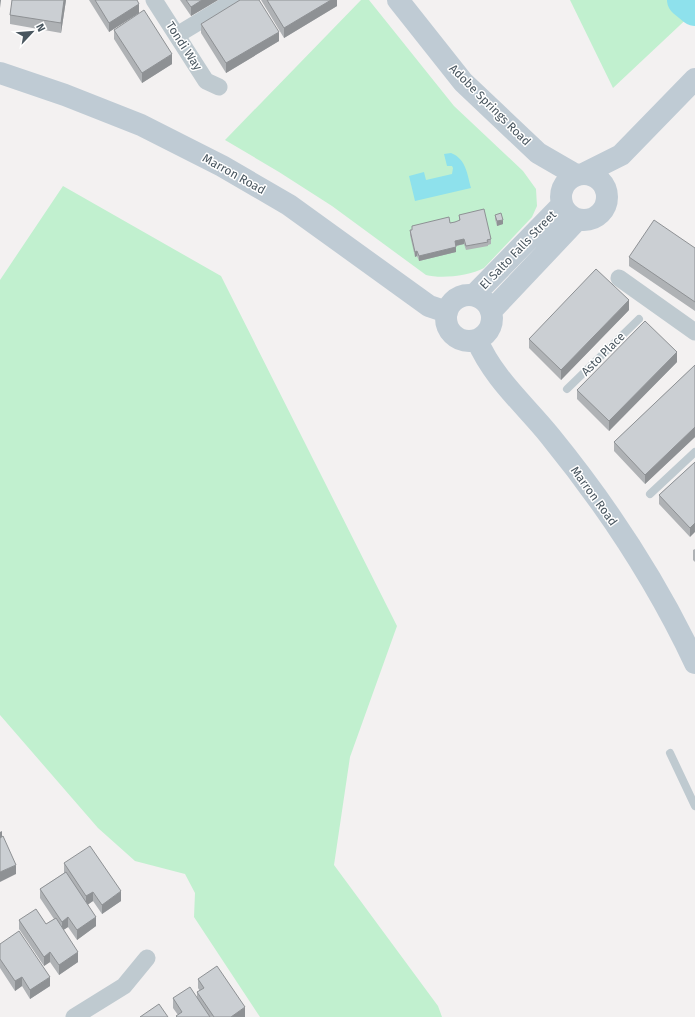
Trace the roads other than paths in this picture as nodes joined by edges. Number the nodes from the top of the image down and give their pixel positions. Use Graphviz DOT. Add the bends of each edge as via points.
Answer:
graph roads {
  1 [pos="154,0"];
  2 [pos="235,0"];
  3 [pos="398,0"];
  4 [pos="177,35"];
  5 [pos="0,73"];
  6 [pos="695,79"];
  7 [pos="219,87"];
  8 [pos="538,153"];
  9 [pos="621,156"];
  10 [pos="580,174"];
  11 [pos="606,191"];
  12 [pos="561,199"];
  13 [pos="578,220"];
  14 [pos="618,278"];
  15 [pos="474,295"];
  16 [pos="492,310"];
  17 [pos="647,310"];
  18 [pos="447,312"];
  19 [pos="695,332"];
  20 [pos="477,340"];
  21 [pos="567,389"];
  22 [pos="695,452"];
  23 [pos="650,494"];
  24 [pos="695,663"];
  25 [pos="670,753"];
  26 [pos="695,806"];
  27 [pos="147,958"];
  28 [pos="74,1017"];
  1 -- 4 [label="street, Tondi Way"];
  2 -- 4 [label="street"];
  3 -- 8 [label="street, Adobe Springs Road" via="463,82"];
  4 -- 7 [label="street, Tondi Way" via="206,80"];
  5 -- 18 [label="street, Marron Road" via="141,125 222,166 289,205 429,306"];
  6 -- 9 [label="street"];
  8 -- 10 [label="street, Adobe Springs Road"];
  8 -- 12 [label="street, Adobe Springs Road"];
  9 -- 10 [label="street"];
  9 -- 11 [label="street"];
  10 -- 11 [label="street" via="596,177 602,181"];
  10 -- 12 [label="street" via="566,182"];
  11 -- 13 [label="street" via="608,200 602,213 591,220"];
  12 -- 13 [label="street" via="568,214"];
  12 -- 15 [label="street, El Salto Falls Street"];
  13 -- 16 [label="street, El Salto Falls Street"];
  14 -- 17 [label="street"];
  15 -- 16 [label="street" via="488,303"];
  15 -- 18 [label="street" via="458,297"];
  16 -- 20 [label="street" via="493,318 489,332"];
  17 -- 19 [label="street"];
  17 -- 21 [label="lane, Asto Place"];
  18 -- 20 [label="street" via="447,326 456,337 462,341"];
  20 -- 24 [label="street, Marron Road" via="484,357 550,436 611,518 647,572"];
  22 -- 23 [label="lane"];
  25 -- 26 [label="lane"];
  27 -- 28 [label="street" via="124,986"];
}
